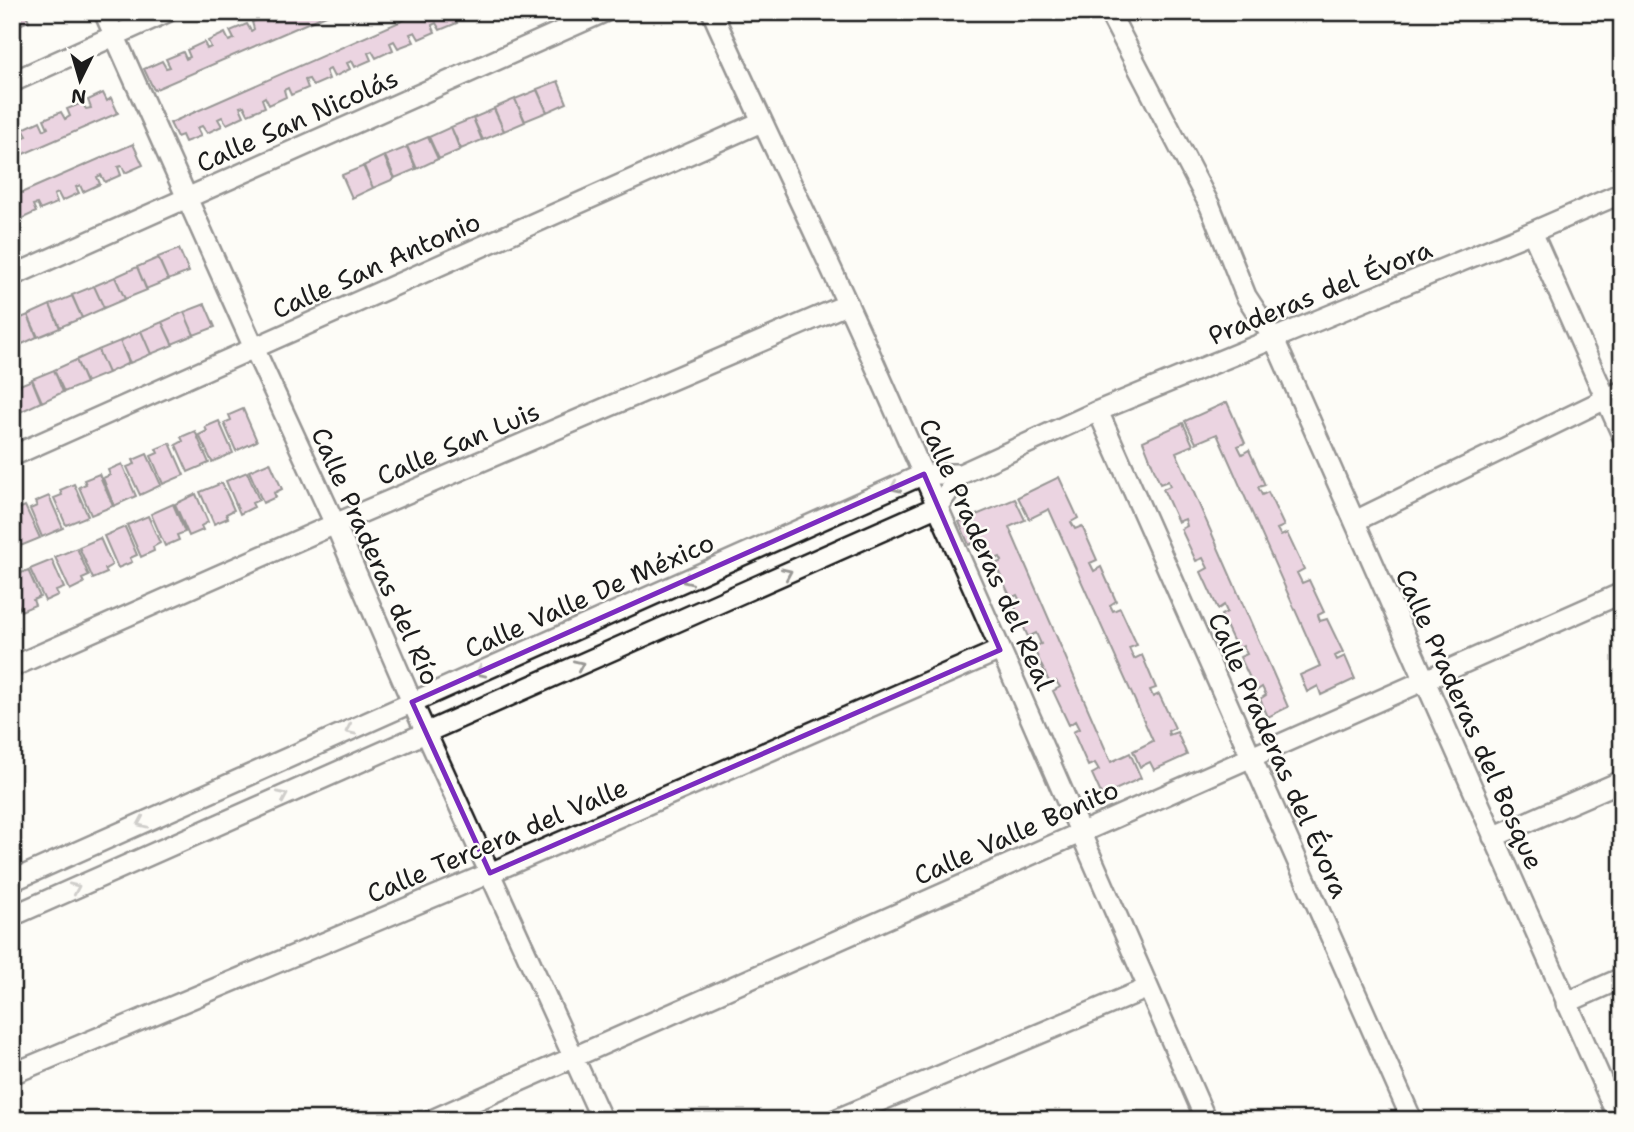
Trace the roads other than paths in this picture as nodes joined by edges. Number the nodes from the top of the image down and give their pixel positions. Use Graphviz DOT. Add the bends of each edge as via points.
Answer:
graph roads {
  1 [pos="104,12"];
  2 [pos="167,12"];
  3 [pos="604,12"];
  4 [pos="712,12"];
  5 [pos="1109,12"];
  6 [pos="114,36"];
  7 [pos="12,82"];
  8 [pos="761,122"];
  9 [pos="1622,192"];
  10 [pos="187,198"];
  11 [pos="1532,232"];
  12 [pos="12,276"];
  13 [pos="848,304"];
  14 [pos="1274,339"];
  15 [pos="254,348"];
  16 [pos="1614,395"];
  17 [pos="1098,411"];
  18 [pos="1622,435"];
  19 [pos="12,456"];
  20 [pos="924,474"];
  21 [pos="961,474"];
  22 [pos="938,506"];
  23 [pos="1355,521"];
  24 [pos="335,524"];
  25 [pos="1622,593"];
  26 [pos="1000,650"];
  27 [pos="12,667"];
  28 [pos="1424,680"];
  29 [pos="412,702"];
  30 [pos="426,733"];
  31 [pos="1251,757"];
  32 [pos="1622,781"];
  33 [pos="1080,833"];
  34 [pos="1493,837"];
  35 [pos="490,873"];
  36 [pos="12,881"];
  37 [pos="12,916"];
  38 [pos="1622,978"];
  39 [pos="1148,988"];
  40 [pos="1566,1003"];
  41 [pos="574,1057"];
  42 [pos="12,1074"];
  43 [pos="432,1120"];
  44 [pos="602,1120"];
  45 [pos="835,1120"];
  46 [pos="1206,1120"];
  47 [pos="1412,1120"];
  48 [pos="1619,1120"];
  1 -- 6 [label="street, Calle Praderas del Río"];
  2 -- 6 [label="street"];
  3 -- 10 [label="street, Calle San Nicolás"];
  4 -- 8 [label="street, Calle Praderas del Real"];
  5 -- 14 [label="street, Calle Praderas del Bosque" via="1210,206 1246,296"];
  6 -- 7 [label="street"];
  6 -- 10 [label="street, Calle Praderas del Río"];
  8 -- 13 [label="street, Calle Praderas del Real"];
  8 -- 15 [label="street, Calle San Antonio"];
  9 -- 11 [label="street, Praderas del Évora"];
  10 -- 12 [label="street, Calle San Nicolás"];
  10 -- 15 [label="street, Calle Praderas del Río"];
  11 -- 14 [label="street, Praderas del Évora"];
  11 -- 16 [label="street"];
  13 -- 20 [label="street, Calle Praderas del Real"];
  13 -- 24 [label="street, Calle San Luis"];
  14 -- 17 [label="street, Praderas del Évora"];
  14 -- 23 [label="street, Calle Praderas del Bosque"];
  15 -- 19 [label="street, Calle San Antonio"];
  15 -- 24 [label="street, Calle Praderas del Río"];
  16 -- 18 [label="street"];
  16 -- 23 [label="street"];
  17 -- 21 [label="street, Praderas del Évora"];
  17 -- 31 [label="street, Calle Praderas del Évora"];
  20 -- 21 [label="street, Calle Valle De México"];
  20 -- 22 [label="street, Calle Praderas del Real"];
  20 -- 29 [label="street, Calle Valle De México, one-way"];
  21 -- 22 [label="street, Praderas del Évora"];
  22 -- 26 [label="street, Calle Praderas del Real"];
  30 -- 22 [label="street, one-way"];
  23 -- 28 [label="street, Calle Praderas del Bosque"];
  24 -- 27 [label="street, Calle San Luis"];
  24 -- 29 [label="street, Calle Praderas del Río"];
  25 -- 28 [label="street, Calle Valle Bonito"];
  26 -- 33 [label="street, Calle Praderas del Real"];
  26 -- 35 [label="street, Calle Tercera del Valle"];
  28 -- 31 [label="street, Calle Valle Bonito"];
  28 -- 34 [label="street, Calle Praderas del Bosque"];
  29 -- 30 [label="street, Calle Praderas del Río"];
  29 -- 36 [label="street, Calle Valle De México, one-way"];
  30 -- 35 [label="street, Calle Praderas del Río"];
  37 -- 30 [label="street, one-way"];
  31 -- 33 [label="street, Calle Valle Bonito"];
  31 -- 47 [label="street, Calle Praderas del Évora"];
  32 -- 34 [label="street"];
  33 -- 39 [label="street, Calle Praderas del Real"];
  33 -- 41 [label="street, Calle Valle Bonito"];
  34 -- 40 [label="street, Calle Praderas del Bosque"];
  35 -- 41 [label="street, Calle Praderas del Río"];
  35 -- 42 [label="street, Calle Tercera del Valle"];
  38 -- 40 [label="street"];
  39 -- 45 [label="street"];
  39 -- 46 [label="street, Calle Praderas del Real"];
  40 -- 48 [label="street, Calle Praderas del Bosque"];
  41 -- 43 [label="street, Calle Valle Bonito"];
  41 -- 44 [label="street, Calle Praderas del Río"];
}
